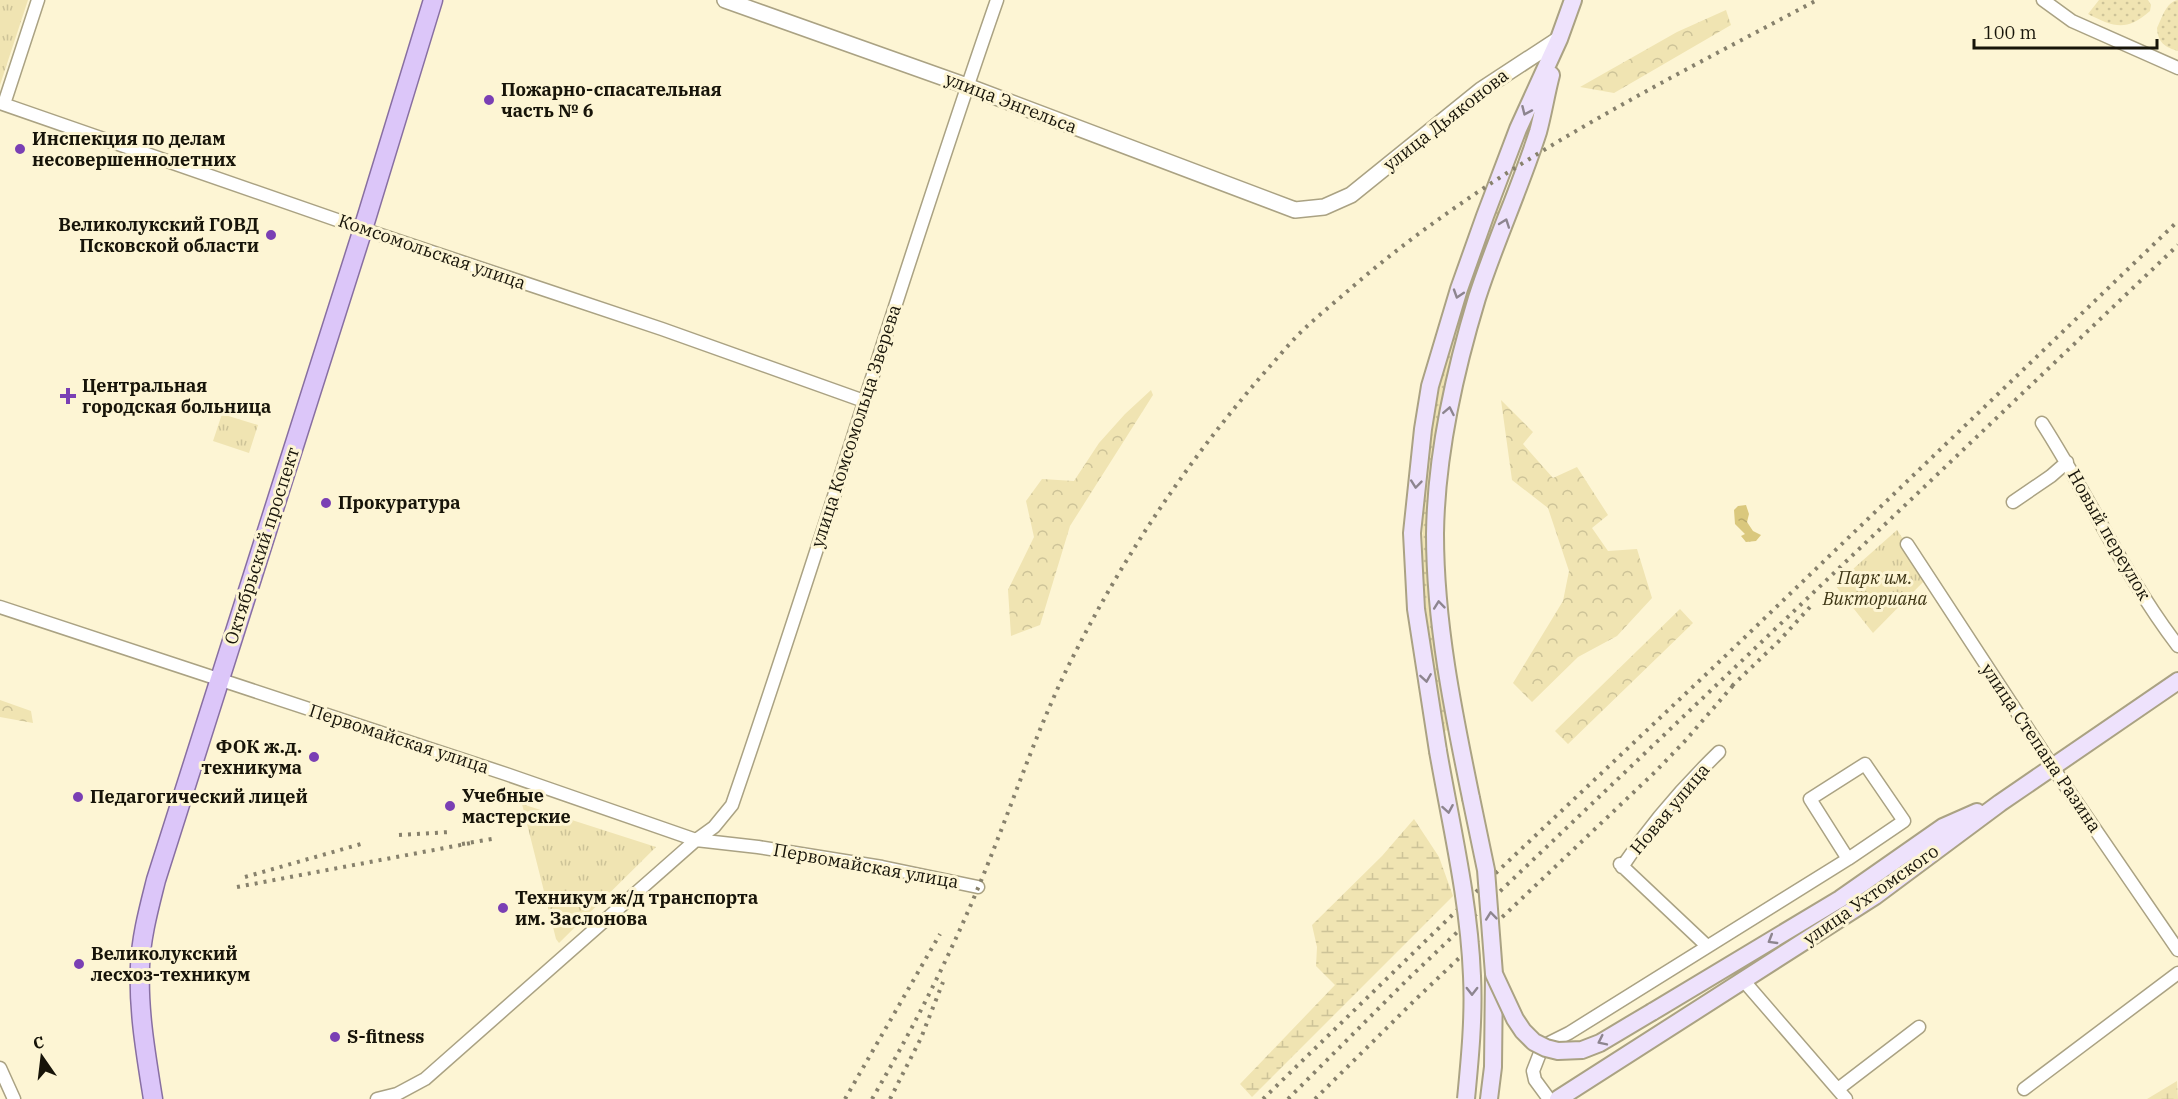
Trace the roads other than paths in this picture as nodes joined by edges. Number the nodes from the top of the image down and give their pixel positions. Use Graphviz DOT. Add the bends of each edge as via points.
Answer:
graph roads {
  1 [pos="38,0"];
  2 [pos="433,0"];
  3 [pos="725,0"];
  4 [pos="997,0"];
  5 [pos="1573,0"];
  6 [pos="2043,0"];
  7 [pos="1559,39"];
  8 [pos="2178,68"];
  9 [pos="967,86"];
  10 [pos="2,104"];
  11 [pos="1294,210"];
  12 [pos="363,229"];
  13 [pos="864,401"];
  14 [pos="2042,423"];
  15 [pos="2067,462"];
  16 [pos="2013,502"];
  17 [pos="1907,544"];
  18 [pos="0,608"];
  19 [pos="2178,646"];
  20 [pos="219,680"];
  21 [pos="2178,681"];
  22 [pos="1719,752"];
  23 [pos="2053,767"];
  24 [pos="2000,803"];
  25 [pos="696,840"];
  26 [pos="1848,859"];
  27 [pos="978,887"];
  28 [pos="1707,946"];
  29 [pos="2178,950"];
  30 [pos="2178,973"];
  31 [pos="1494,974"];
  32 [pos="1743,980"];
  33 [pos="1919,1027"];
  34 [pos="0,1068"];
  35 [pos="2024,1089"];
  36 [pos="1842,1094"];
  37 [pos="14,1099"];
  38 [pos="153,1099"];
  39 [pos="377,1099"];
  40 [pos="1466,1099"];
  41 [pos="1490,1099"];
  42 [pos="1550,1099"];
  43 [pos="1558,1099"];
  1 -- 10 [label="street"];
  2 -- 12 [label="main road, Октябрьский проспект"];
  3 -- 9 [label="street, улица Энгельса"];
  4 -- 9 [label="street, улица Комсомольца Зверева"];
  5 -- 7 [label="main road"];
  6 -- 8 [label="street" via="2072,21"];
  7 -- 11 [label="street, улица Дьяконова" via="1481,90 1351,195 1324,207"];
  31 -- 7 [label="main road, one-way, bridge" via="1486,870 1444,648 1435,531 1443,443 1455,379 1478,298 1538,131"];
  7 -- 40 [label="main road, one-way, bridge" via="1518,129 1437,358 1423,429 1412,533 1416,609 1471,955 1473,1022"];
  9 -- 11 [label="street, улица Энгельса"];
  9 -- 13 [label="street, улица Комсомольца Зверева"];
  10 -- 12 [label="street, Комсомольская улица"];
  12 -- 13 [label="street, Комсомольская улица"];
  12 -- 20 [label="main road, Октябрьский проспект"];
  13 -- 25 [label="street, улица Комсомольца Зверева" via="792,632 732,805 714,827"];
  14 -- 15 [label="street, Новый переулок"];
  15 -- 16 [label="street"];
  15 -- 19 [label="street, Новый переулок" via="2153,613"];
  17 -- 23 [label="street, улица Степана Разина"];
  18 -- 20 [label="street, Первомайская улица"];
  20 -- 25 [label="street, Первомайская улица"];
  20 -- 38 [label="main road, Октябрьский проспект" via="146,921 140,966 143,1031"];
  21 -- 23 [label="main road, улица Ухтомского"];
  22 -- 28 [label="street, Новая улица" via="1646,832 1621,866"];
  23 -- 24 [label="main road, улица Ухтомского"];
  23 -- 29 [label="street, улица Степана Разина"];
  24 -- 31 [label="main road, one-way, bridge" via="1943,827 1840,899 1600,1043 1582,1050 1558,1052 1534,1042 1515,1019"];
  24 -- 32 [label="main road, улица Ухтомского" via="1875,896"];
  25 -- 27 [label="street, Первомайская улица" via="882,867"];
  25 -- 39 [label="street, улица Комсомольца Зверева" via="425,1079 397,1094"];
  26 -- 26 [label="street" via="1810,799 1865,764 1904,821"];
  26 -- 28 [label="street"];
  28 -- 42 [label="street" via="1549,1043 1533,1071"];
  30 -- 35 [label="street"];
  31 -- 41 [label="main road"];
  32 -- 36 [label="street"];
  32 -- 43 [label="main road, улица Ухтомского"];
  33 -- 36 [label="street"];
  34 -- 37 [label="street"];
}
